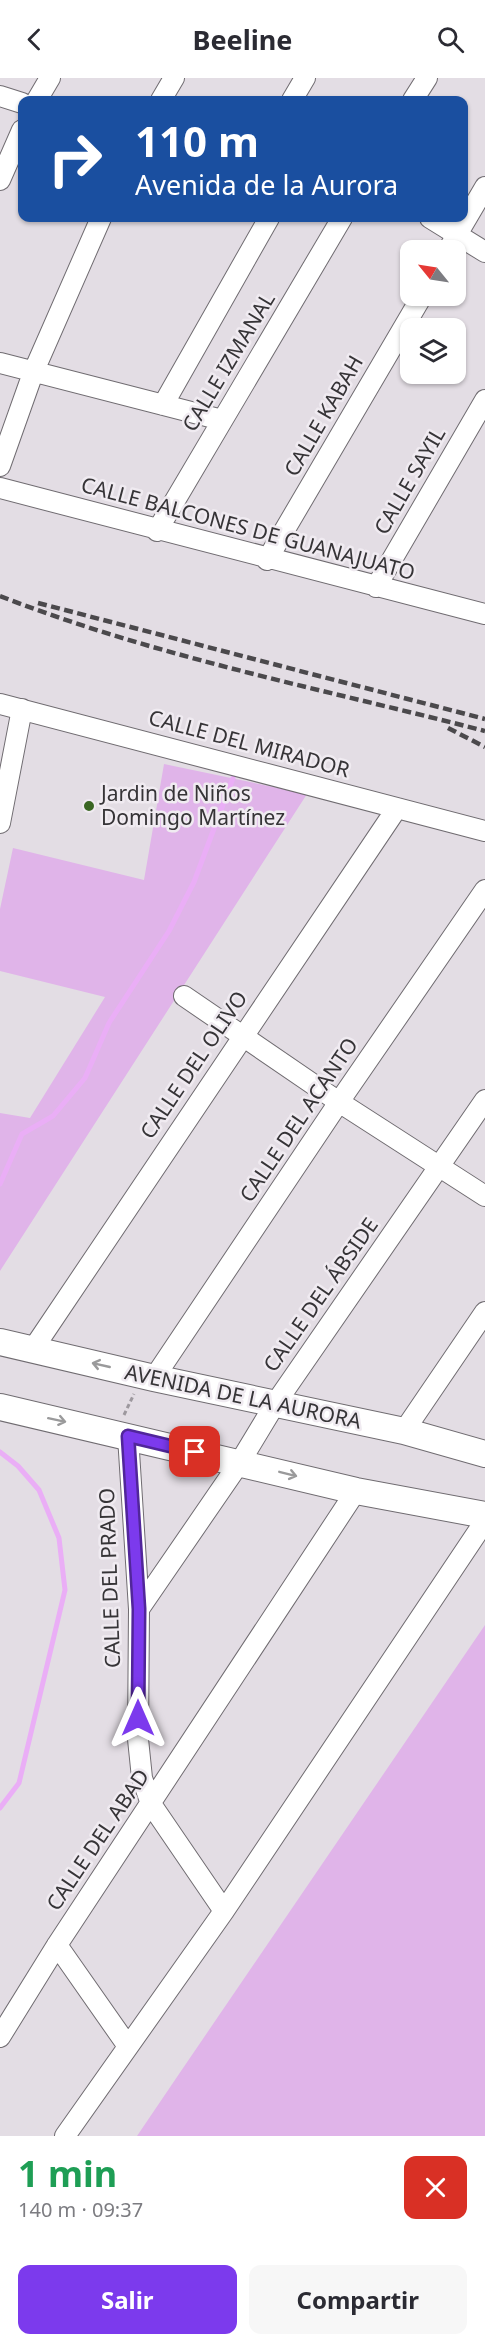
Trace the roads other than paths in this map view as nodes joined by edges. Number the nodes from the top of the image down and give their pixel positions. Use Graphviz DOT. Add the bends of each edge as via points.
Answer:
graph roads {
  1 [pos="50,78"];
  2 [pos="174,78"];
  3 [pos="305,78"];
  4 [pos="427,78"];
  5 [pos="0,96"];
  6 [pos="39,96"];
  7 [pos="163,96"];
  8 [pos="294,96"];
  9 [pos="416,96"];
  10 [pos="18,102"];
  11 [pos="18,139"];
  12 [pos="0,180"];
  13 [pos="485,187"];
  14 [pos="468,216"];
  15 [pos="99,222"];
  16 [pos="267,222"];
  17 [pos="340,222"];
  18 [pos="434,222"];
  19 [pos="465,222"];
  20 [pos="451,240"];
  21 [pos="454,240"];
  22 [pos="466,246"];
  23 [pos="485,252"];
  24 [pos="416,306"];
  25 [pos="0,363"];
  26 [pos="33,373"];
  27 [pos="485,400"];
  28 [pos="163,405"];
  29 [pos="222,420"];
  30 [pos="0,466"];
  31 [pos="0,488"];
  32 [pos="157,531"];
  33 [pos="267,560"];
  34 [pos="376,587"];
  35 [pos="484,613"];
  36 [pos="0,704"];
  37 [pos="22,709"];
  38 [pos="397,808"];
  39 [pos="0,823"];
  40 [pos="485,831"];
  41 [pos="485,890"];
  42 [pos="184,996"];
  43 [pos="243,1034"];
  44 [pos="485,1100"];
  45 [pos="339,1102"];
  46 [pos="439,1167"];
  47 [pos="485,1196"];
  48 [pos="485,1312"];
  49 [pos="0,1342"];
  50 [pos="33,1349"];
  51 [pos="149,1377"];
  52 [pos="275,1404"];
  53 [pos="0,1407"];
  54 [pos="404,1431"];
  55 [pos="122,1434"];
  56 [pos="485,1454"];
  57 [pos="240,1462"];
  58 [pos="356,1491"];
  59 [pos="485,1515"];
  60 [pos="485,1521"];
  61 [pos="139,1609"];
  62 [pos="151,1804"];
  63 [pos="224,1911"];
  64 [pos="57,1945"];
  65 [pos="0,2037"];
  66 [pos="127,2045"];
  67 [pos="64,2136"];
  1 -- 6 [label="street"];
  2 -- 7 [label="street"];
  3 -- 8 [label="street"];
  4 -- 9 [label="street"];
  5 -- 10 [label="street"];
  11 -- 12 [label="street"];
  13 -- 14 [label="street"];
  15 -- 26 [label="street"];
  16 -- 28 [label="street"];
  17 -- 29 [label="street, CALLE IZMANAL"];
  18 -- 20 [label="street"];
  19 -- 21 [label="street"];
  22 -- 23 [label="street"];
  24 -- 33 [label="street, CALLE KABAH"];
  25 -- 26 [label="street"];
  26 -- 28 [label="street"];
  26 -- 30 [label="street"];
  27 -- 34 [label="street, CALLE SAYIL"];
  28 -- 29 [label="street"];
  29 -- 32 [label="street, CALLE IZMANAL"];
  31 -- 32 [label="street, CALLE BALCONES DE GUANAJUATO"];
  32 -- 33 [label="street, CALLE BALCONES DE GUANAJUATO"];
  33 -- 34 [label="street, CALLE BALCONES DE GUANAJUATO"];
  34 -- 35 [label="street, CALLE BALCONES DE GUANAJUATO"];
  36 -- 37 [label="street, CALLE DEL MIRADOR"];
  37 -- 38 [label="street, CALLE DEL MIRADOR"];
  37 -- 39 [label="street"];
  38 -- 40 [label="street, CALLE DEL MIRADOR"];
  38 -- 43 [label="street, CALLE DEL OLIVO"];
  41 -- 45 [label="street, CALLE DEL ACANTO"];
  42 -- 43 [label="street"];
  43 -- 45 [label="street"];
  43 -- 50 [label="street, CALLE DEL OLIVO"];
  44 -- 46 [label="street, CALLE DEL ÁBSIDE"];
  45 -- 46 [label="street"];
  45 -- 51 [label="street, CALLE DEL ACANTO"];
  46 -- 47 [label="street"];
  46 -- 52 [label="street, CALLE DEL ÁBSIDE"];
  48 -- 54 [label="street"];
  49 -- 50 [label="main road, AVENIDA DE LA AURORA"];
  51 -- 50 [label="main road, AVENIDA DE LA AURORA, one-way"];
  51 -- 52 [label="main road, AVENIDA DE LA AURORA"];
  52 -- 54 [label="main road, AVENIDA DE LA AURORA"];
  52 -- 57 [label="street, CALLE DEL ÁBSIDE"];
  53 -- 55 [label="main road, one-way"];
  54 -- 56 [label="main road, AVENIDA DE LA AURORA"];
  55 -- 57 [label="main road"];
  55 -- 61 [label="street, CALLE DEL PRADO"];
  57 -- 58 [label="main road, one-way"];
  57 -- 61 [label="street, CALLE DEL ÁBSIDE"];
  58 -- 59 [label="main road"];
  58 -- 62 [label="street, CALLE DEL ABAD"];
  60 -- 63 [label="street"];
  61 -- 62 [label="street, CALLE DEL PRADO" via="138,1739 142,1778"];
  62 -- 63 [label="street, CALLE DEL PRADO"];
  62 -- 64 [label="street, CALLE DEL ABAD"];
  63 -- 66 [label="street"];
  64 -- 65 [label="street, CALLE DEL ABAD"];
  64 -- 66 [label="street"];
  66 -- 67 [label="street"];
}
